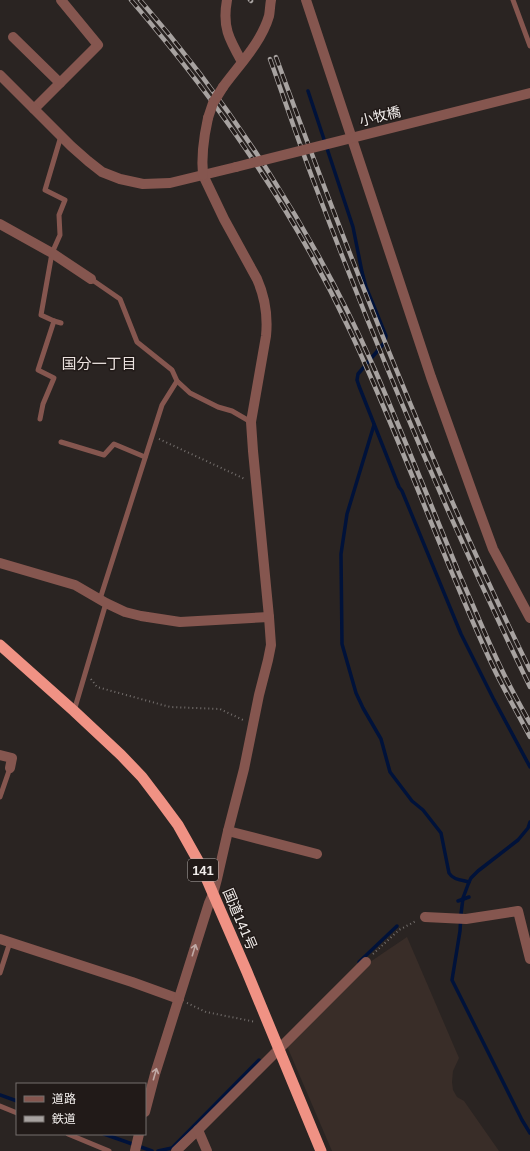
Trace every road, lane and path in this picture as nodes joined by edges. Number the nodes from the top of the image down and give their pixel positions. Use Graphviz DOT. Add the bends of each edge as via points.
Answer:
graph roads {
  1 [pos="61,0"];
  2 [pos="227,0"];
  3 [pos="271,0"];
  4 [pos="306,0"];
  5 [pos="513,0"];
  6 [pos="13,37"];
  7 [pos="530,46"];
  8 [pos="242,62"];
  9 [pos="0,75"];
  10 [pos="60,83"];
  11 [pos="530,93"];
  12 [pos="34,109"];
  13 [pos="61,136"];
  14 [pos="203,175"];
  15 [pos="0,224"];
  16 [pos="52,253"];
  17 [pos="91,279"];
  18 [pos="54,321"];
  19 [pos="61,323"];
  20 [pos="177,381"];
  21 [pos="40,419"];
  22 [pos="251,422"];
  23 [pos="152,435"];
  24 [pos="61,442"];
  25 [pos="145,457"];
  26 [pos="256,483"];
  27 [pos="0,563"];
  28 [pos="103,601"];
  29 [pos="269,617"];
  30 [pos="530,618"];
  31 [pos="0,645"];
  32 [pos="86,672"];
  33 [pos="74,711"];
  34 [pos="253,724"];
  35 [pos="0,755"];
  36 [pos="10,768"];
  37 [pos="0,797"];
  38 [pos="228,831"];
  39 [pos="317,854"];
  40 [pos="213,894"];
  41 [pos="425,917"];
  42 [pos="415,921"];
  43 [pos="5,940"];
  44 [pos="369,958"];
  45 [pos="530,959"];
  46 [pos="0,973"];
  47 [pos="179,999"];
  48 [pos="269,1025"];
  49 [pos="279,1050"];
  50 [pos="0,1106"];
  51 [pos="146,1108"];
  52 [pos="16,1113"];
  53 [pos="198,1130"];
  54 [pos="70,1135"];
  55 [pos="138,1137"];
  56 [pos="109,1151"];
  57 [pos="135,1151"];
  58 [pos="176,1151"];
  59 [pos="207,1151"];
  60 [pos="321,1151"];
  1 -- 10 [label="street" via="98,45"];
  2 -- 8 [label="street" via="224,14 226,27 231,43"];
  3 -- 8 [label="street" via="265,27"];
  4 -- 30 [label="street" via="475,500 493,549"];
  5 -- 7 [label="lane"];
  6 -- 10 [label="street"];
  8 -- 14 [label="street, bridge" via="223,87 208,118 204,138"];
  9 -- 12 [label="street, 小牧橋"];
  10 -- 12 [label="street"];
  11 -- 14 [label="street, 小牧橋, bridge"];
  12 -- 13 [label="street, 小牧橋"];
  13 -- 14 [label="street, 小牧橋" via="102,172 120,179 143,184 170,183"];
  13 -- 16 [label="lane" via="45,190 65,200 59,215 60,235"];
  14 -- 22 [label="street" via="257,278 266,306 266,336"];
  15 -- 16 [label="street"];
  16 -- 17 [label="street"];
  16 -- 18 [label="lane" via="41,315"];
  17 -- 20 [label="lane" via="120,299 137,342 172,370"];
  18 -- 19 [label="lane"];
  18 -- 21 [label="lane" via="38,370 54,378 43,404"];
  20 -- 22 [label="lane" via="190,393"];
  20 -- 23 [label="lane" via="162,405"];
  22 -- 26 [label="street"];
  23 -- 25 [label="lane"];
  23 -- 26 [label="path"];
  24 -- 25 [label="lane" via="104,455 114,444"];
  25 -- 28 [label="lane"];
  26 -- 29 [label="street"];
  27 -- 28 [label="street" via="76,585"];
  28 -- 29 [label="street" via="125,612 180,622"];
  28 -- 32 [label="lane"];
  29 -- 34 [label="street" via="270,653"];
  31 -- 33 [label="highway, 国道141号 / 141"];
  32 -- 33 [label="lane"];
  32 -- 34 [label="path" via="97,687 170,707 220,709"];
  33 -- 40 [label="highway, 国道141号 / 141" via="121,755 161,802 190,846"];
  34 -- 38 [label="street"];
  35 -- 36 [label="street" via="12,758"];
  36 -- 37 [label="lane"];
  38 -- 39 [label="street"];
  38 -- 40 [label="street"];
  47 -- 40 [label="street, one-way"];
  40 -- 48 [label="highway, 国道141号 / 141"];
  41 -- 45 [label="street" via="461,919 518,911"];
  42 -- 44 [label="path" via="399,930"];
  43 -- 46 [label="lane"];
  43 -- 47 [label="street"];
  44 -- 49 [label="street"];
  47 -- 48 [label="path" via="206,1012"];
  51 -- 47 [label="street, one-way"];
  48 -- 49 [label="highway, 国道141号 / 141"];
  49 -- 53 [label="street"];
  49 -- 60 [label="highway, 国道141号 / 141"];
  50 -- 52 [label="lane"];
  53 -- 58 [label="street"];
  53 -- 59 [label="street"];
  54 -- 56 [label="lane"];
  55 -- 57 [label="street"];
}
